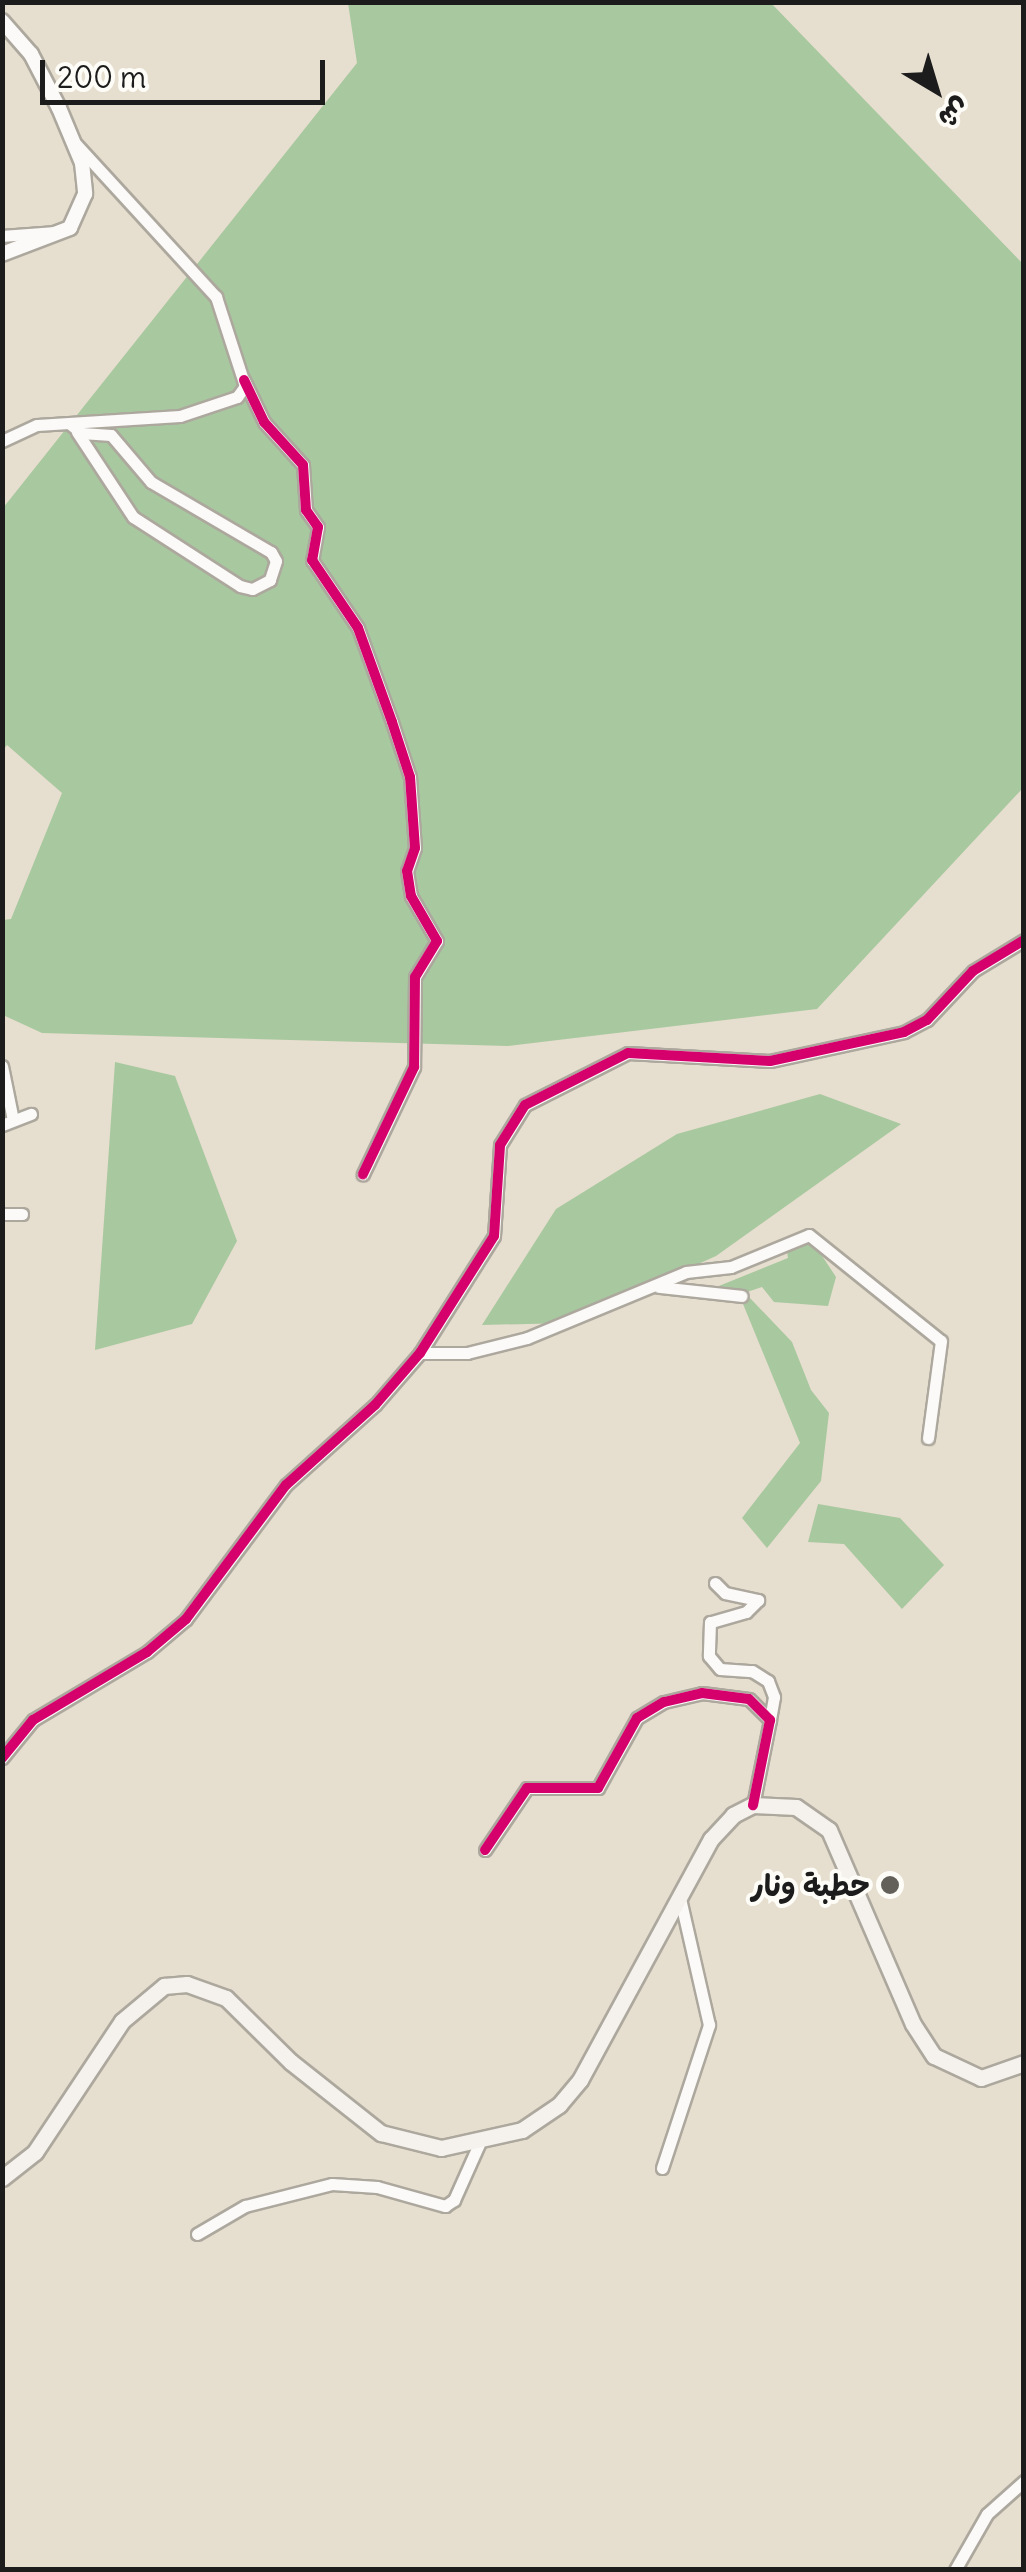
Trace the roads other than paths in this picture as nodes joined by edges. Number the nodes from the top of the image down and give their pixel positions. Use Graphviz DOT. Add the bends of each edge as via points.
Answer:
graph roads {
  1 [pos="2,21"];
  2 [pos="76,144"];
  3 [pos="61,232"];
  4 [pos="2,236"];
  5 [pos="2,254"];
  6 [pos="244,380"];
  7 [pos="74,428"];
  8 [pos="2,440"];
  9 [pos="1024,940"];
  10 [pos="2,1066"];
  11 [pos="31,1114"];
  12 [pos="8,1123"];
  13 [pos="363,1174"];
  14 [pos="2,1214"];
  15 [pos="22,1214"];
  16 [pos="659,1287"];
  17 [pos="742,1296"];
  18 [pos="420,1352"];
  19 [pos="928,1438"];
  20 [pos="715,1583"];
  21 [pos="770,1720"];
  22 [pos="2,1758"];
  23 [pos="753,1805"];
  24 [pos="484,1850"];
  25 [pos="680,1898"];
  26 [pos="1024,2063"];
  27 [pos="479,2144"];
  28 [pos="662,2168"];
  29 [pos="2,2178"];
  30 [pos="197,2234"];
  31 [pos="1024,2480"];
  32 [pos="954,2570"];
  1 -- 2 [label="street" via="31,54"];
  2 -- 3 [label="street" via="84,194 77,220"];
  2 -- 6 [label="street" via="216,298 227,348"];
  3 -- 4 [label="street"];
  3 -- 5 [label="street"];
  6 -- 7 [label="street" via="237,397 180,416"];
  6 -- 13 [label="street" via="264,422 303,465 306,510 318,527 312,560 358,628 392,722 410,776 416,848 406,871 411,896 436,941 415,977 414,1067"];
  7 -- 7 [label="street" via="112,436 152,482 271,552 276,562 270,580 240,586 139,522 106,486"];
  7 -- 8 [label="street" via="29,426"];
  9 -- 18 [label="street" via="973,971 927,1020 904,1032 770,1062 628,1052 525,1104 500,1145 494,1236"];
  10 -- 12 [label="street"];
  11 -- 12 [label="street"];
  14 -- 15 [label="street"];
  16 -- 17 [label="street"];
  16 -- 18 [label="street" via="527,1338 468,1353"];
  16 -- 19 [label="street" via="686,1272 731,1267 809,1235 941,1341"];
  18 -- 22 [label="street" via="375,1404 286,1485 186,1620 117,1672 33,1720"];
  20 -- 21 [label="street" via="725,1593 758,1600 746,1612 710,1622 709,1656 720,1669 752,1670 768,1681 774,1697"];
  21 -- 23 [label="street"];
  21 -- 24 [label="street" via="738,1696 702,1693 664,1702 628,1729 598,1788 527,1788"];
  23 -- 25 [label="main road" via="721,1825"];
  23 -- 26 [label="main road" via="796,1807 829,1830 913,2024 934,2056 981,2078"];
  25 -- 27 [label="main road" via="570,2094 530,2126"];
  25 -- 28 [label="street" via="708,2025"];
  27 -- 29 [label="main road" via="430,2147 382,2133 343,2107 226,1998 187,1984 164,1986 122,2022 36,2152"];
  27 -- 30 [label="street" via="448,2206 369,2185 332,2184 244,2206"];
  31 -- 32 [label="street" via="988,2514"];
}
